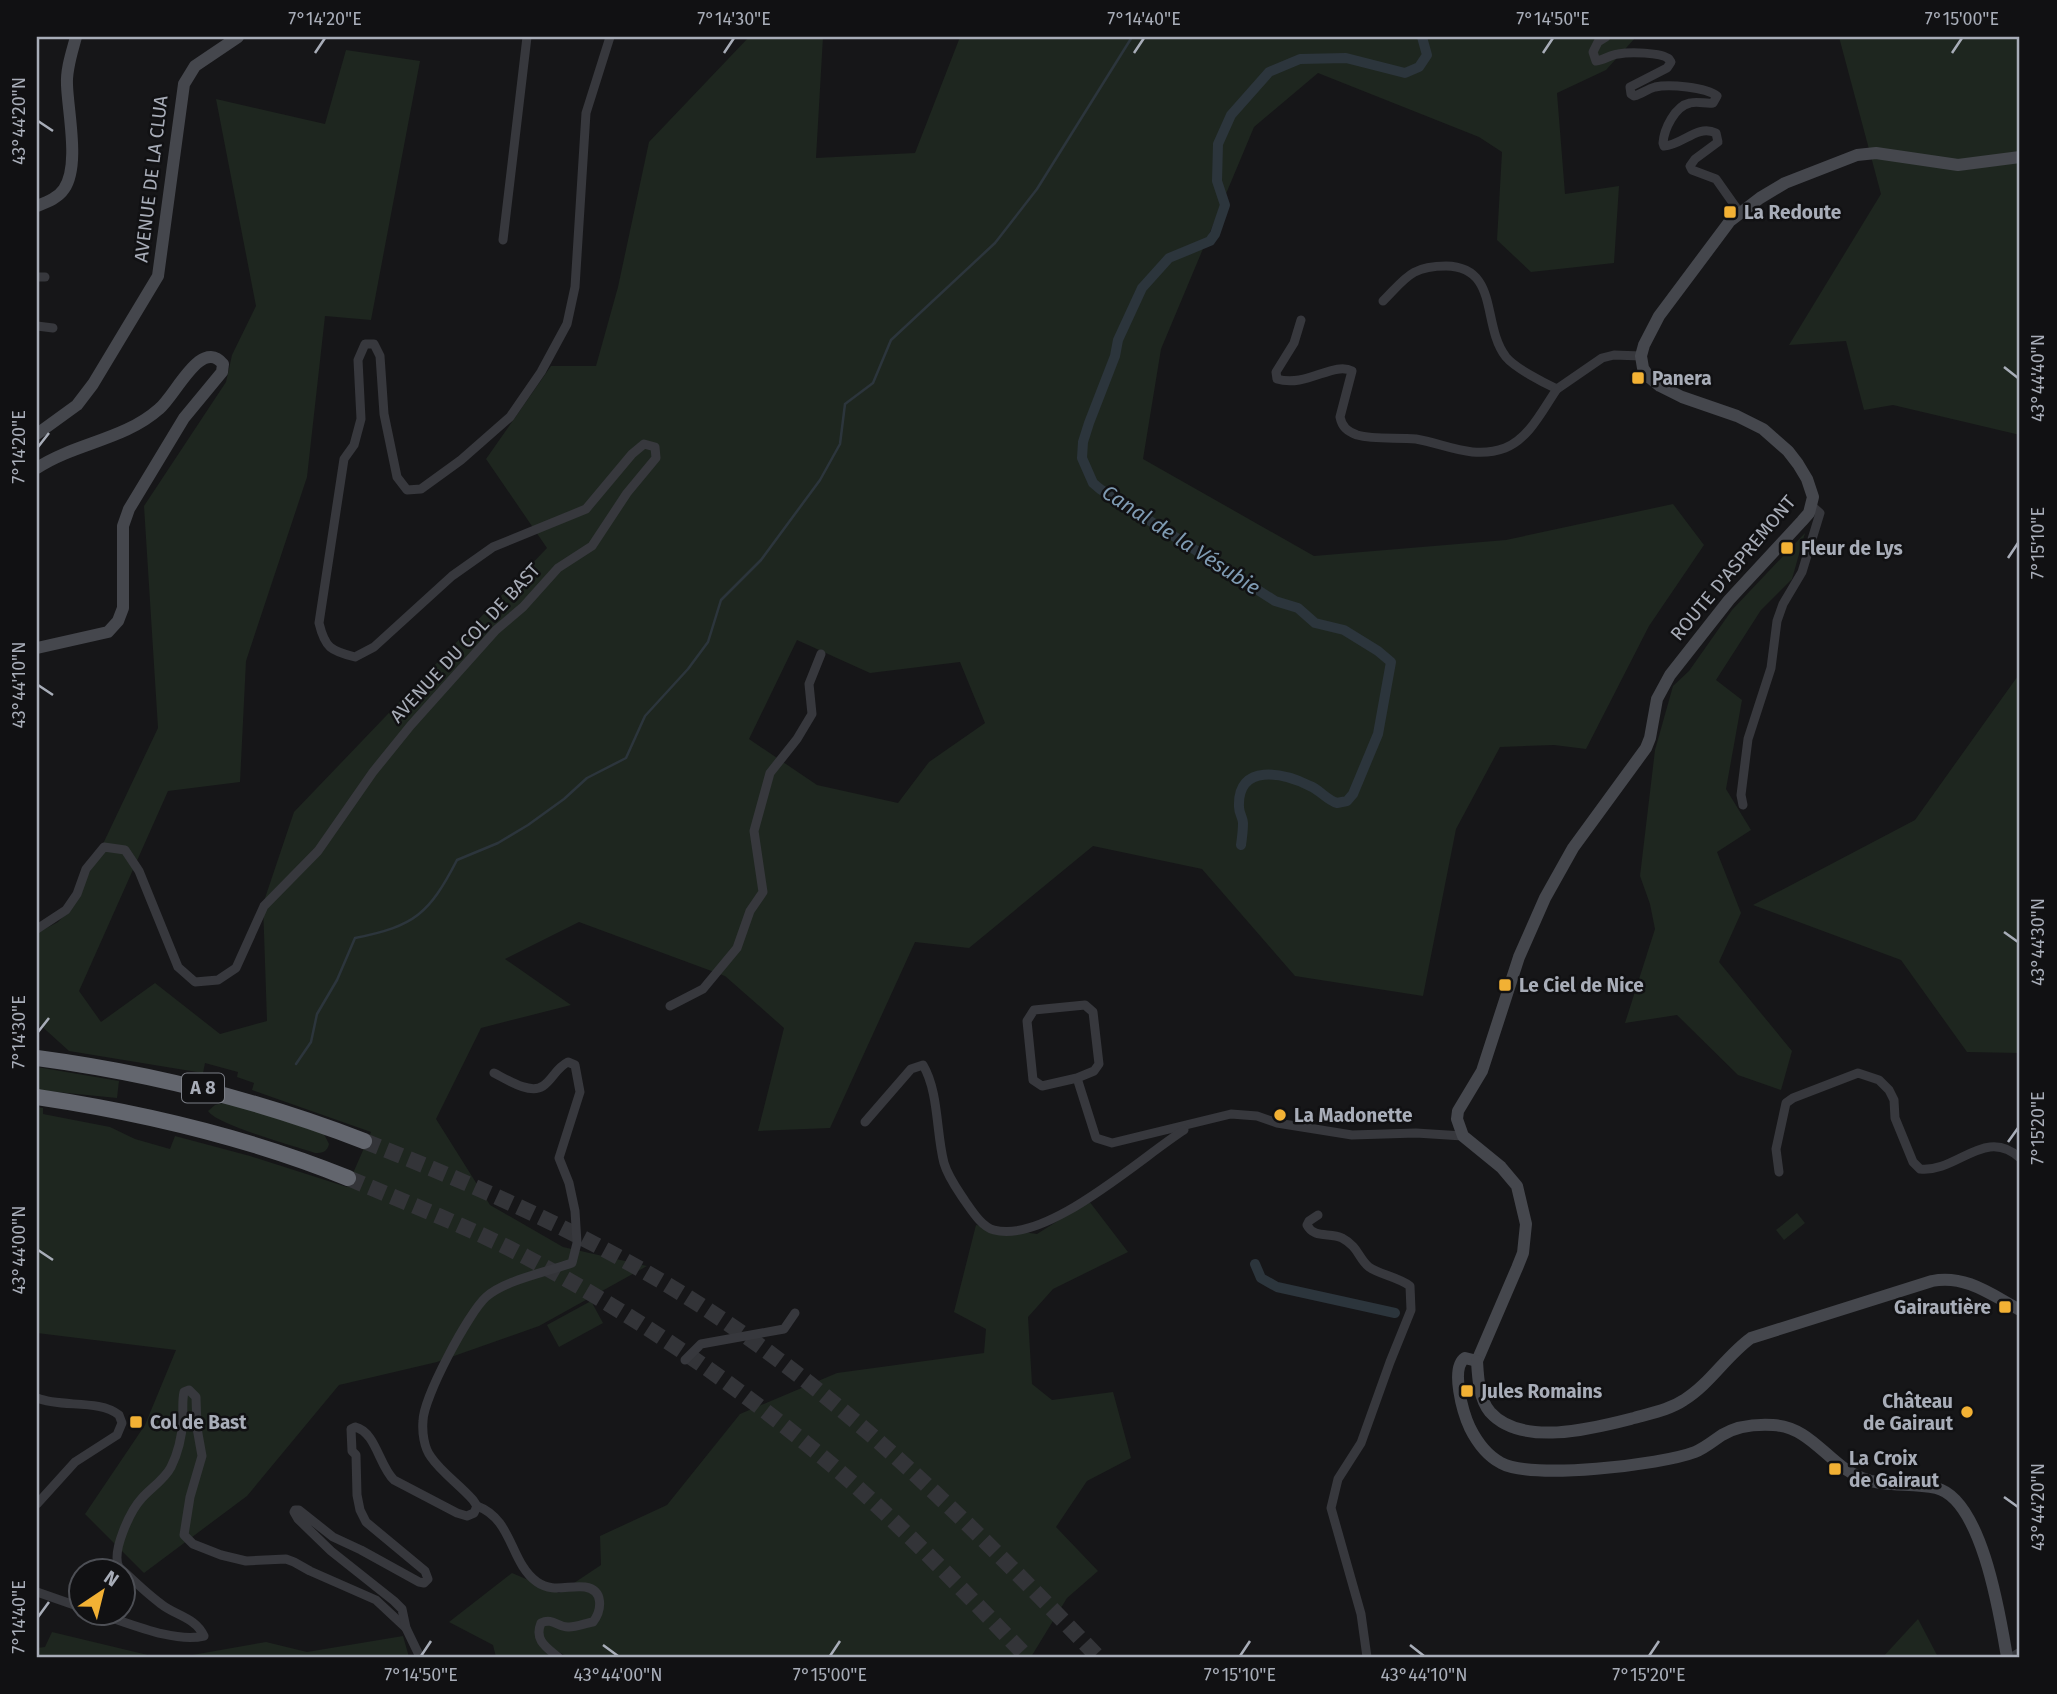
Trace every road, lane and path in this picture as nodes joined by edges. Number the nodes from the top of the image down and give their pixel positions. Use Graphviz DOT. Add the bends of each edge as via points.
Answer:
graph roads {
  1 [pos="76,37"];
  2 [pos="238,37"];
  3 [pos="527,37"];
  4 [pos="610,37"];
  5 [pos="1606,37"];
  6 [pos="2020,157"];
  7 [pos="37,206"];
  8 [pos="1740,213"];
  9 [pos="503,240"];
  10 [pos="1382,301"];
  11 [pos="1301,320"];
  12 [pos="37,326"];
  13 [pos="53,328"];
  14 [pos="1641,356"];
  15 [pos="1557,389"];
  16 [pos="37,434"];
  17 [pos="37,468"];
  18 [pos="1811,505"];
  19 [pos="37,648"];
  20 [pos="821,654"];
  21 [pos="1743,805"];
  22 [pos="37,929"];
  23 [pos="670,1006"];
  24 [pos="37,1058"];
  25 [pos="494,1073"];
  26 [pos="1077,1079"];
  27 [pos="37,1097"];
  28 [pos="865,1122"];
  29 [pos="1194,1124"];
  30 [pos="1463,1136"];
  31 [pos="364,1140"];
  32 [pos="2020,1158"];
  33 [pos="1779,1172"];
  34 [pos="348,1178"];
  35 [pos="1318,1215"];
  36 [pos="2020,1310"];
  37 [pos="795,1313"];
  38 [pos="685,1360"];
  39 [pos="1477,1362"];
  40 [pos="37,1398"];
  41 [pos="37,1504"];
  42 [pos="477,1506"];
  43 [pos="116,1558"];
  44 [pos="136,1583"];
  45 [pos="37,1592"];
  46 [pos="66,1602"];
  47 [pos="136,1625"];
  48 [pos="406,1628"];
  49 [pos="2020,1652"];
  50 [pos="420,1657"];
  51 [pos="558,1657"];
  52 [pos="1367,1657"];
  53 [pos="2009,1657"];
  1 -- 7 [label="street" via="66,82 69,180 63,192"];
  2 -- 16 [label="street, AVENUE DE LA CLUA" via="195,66 184,84 158,276 78,405"];
  3 -- 9 [label="street"];
  4 -- 22 [label="street, AVENUE DU COL DE BAST" via="586,113 575,287 567,324 510,417 421,489 407,490 397,477 384,414 380,356 374,344 365,344 358,360 361,419 354,445 344,458 319,623 322,637 332,651 355,657 374,647 452,576 493,547 586,509 644,444 655,447 656,458 592,546 558,568 411,725 318,851 264,906 236,968 218,980 195,982 178,967 139,871 125,850 104,847 86,869 66,910"];
  5 -- 8 [label="street" via="1593,52 1596,61 1630,53 1662,54 1670,59 1667,68 1630,87 1634,96 1668,86 1717,96 1713,103 1689,103 1678,110 1662,143 1670,146 1702,131 1716,133 1718,142 1690,166 1716,179"];
  6 -- 8 [label="street" via="1958,165 1876,153 1857,155 1785,183"];
  8 -- 14 [label="street" via="1659,316"];
  10 -- 15 [label="street" via="1415,270 1460,267 1478,276 1497,342 1508,360"];
  11 -- 15 [label="street" via="1294,343 1276,372 1277,379 1306,380 1339,368 1352,371 1340,417 1347,430 1359,436 1489,452 1517,442"];
  12 -- 13 [label="street"];
  14 -- 15 [label="street" via="1602,358"];
  14 -- 18 [label="street, ROUTE D'ASPREMONT" via="1643,369 1660,387 1737,415 1774,438 1807,479"];
  17 -- 19 [label="street" via="134,426 159,410 199,360 217,356 223,364 222,372 184,418 129,509 123,526 123,608 118,621 108,632"];
  18 -- 21 [label="street" via="1820,513 1802,572 1777,621 1771,668 1748,739"];
  18 -- 30 [label="street, ROUTE D'ASPREMONT" via="1670,675 1657,699 1646,748 1564,862 1533,921 1482,1071 1458,1111"];
  20 -- 23 [label="street" via="810,684 812,714 770,773 754,831 762,892 737,948 703,989"];
  24 -- 31 [label="highway, A 8" via="219,1092"];
  25 -- 42 [label="street" via="535,1089 560,1066 575,1065 580,1092 559,1158 575,1211 577,1243 572,1263 499,1288 485,1298 444,1361 425,1410 422,1421 431,1457"];
  26 -- 26 [label="street" via="1042,1086 1033,1080 1027,1021 1034,1010 1085,1005 1093,1012 1099,1064"];
  26 -- 29 [label="street" via="1096,1138 1112,1143"];
  27 -- 34 [label="highway, A 8" via="224,1134"];
  28 -- 29 [label="street" via="911,1069 923,1065 944,1164 953,1183 982,1223 1006,1231 1030,1228 1072,1210"];
  29 -- 30 [label="street" via="1231,1114 1352,1135"];
  30 -- 39 [label="street" via="1510,1175 1526,1224 1523,1253"];
  32 -- 33 [label="street" via="1994,1146 1945,1166 1920,1169 1895,1118 1889,1090 1871,1076 1858,1073 1786,1103 1776,1149"];
  35 -- 52 [label="street" via="1309,1221 1310,1231 1343,1239 1368,1267 1410,1286 1412,1310 1361,1443 1338,1479 1331,1508 1361,1614"];
  36 -- 39 [label="street" via="1969,1283 1944,1278 1932,1281 1751,1338 1703,1386 1666,1409 1561,1432 1504,1424 1490,1412 1479,1386"];
  37 -- 38 [label="street" via="784,1329 701,1344"];
  39 -- 53 [label="street" via="1465,1358 1457,1368 1467,1423 1481,1447 1509,1466 1601,1469 1695,1452 1741,1426 1776,1425 1807,1436 1858,1477 1945,1491 1970,1521 1988,1570"];
  40 -- 41 [label="street" via="112,1410 121,1419 120,1431 75,1462"];
  42 -- 48 [label="street" via="467,1516 457,1513 394,1480 368,1435 355,1427 351,1429 352,1451 366,1522 428,1579 419,1582 333,1537 295,1510 294,1515 331,1551 402,1609"];
  42 -- 51 [label="street" via="501,1524 538,1583 596,1592 600,1613 593,1622 565,1627 553,1621 541,1623 538,1638"];
  43 -- 48 [label="street" via="139,1501 170,1469 183,1421 183,1398 187,1390 192,1391 202,1456 184,1535 193,1544 221,1555 246,1561 294,1562 376,1600"];
  44 -- 47 [label="street" via="158,1603 195,1622 204,1636 192,1639"];
  45 -- 46 [label="street"];
  48 -- 50 [label="street"];
  49 -- 53 [label="street"];
}
